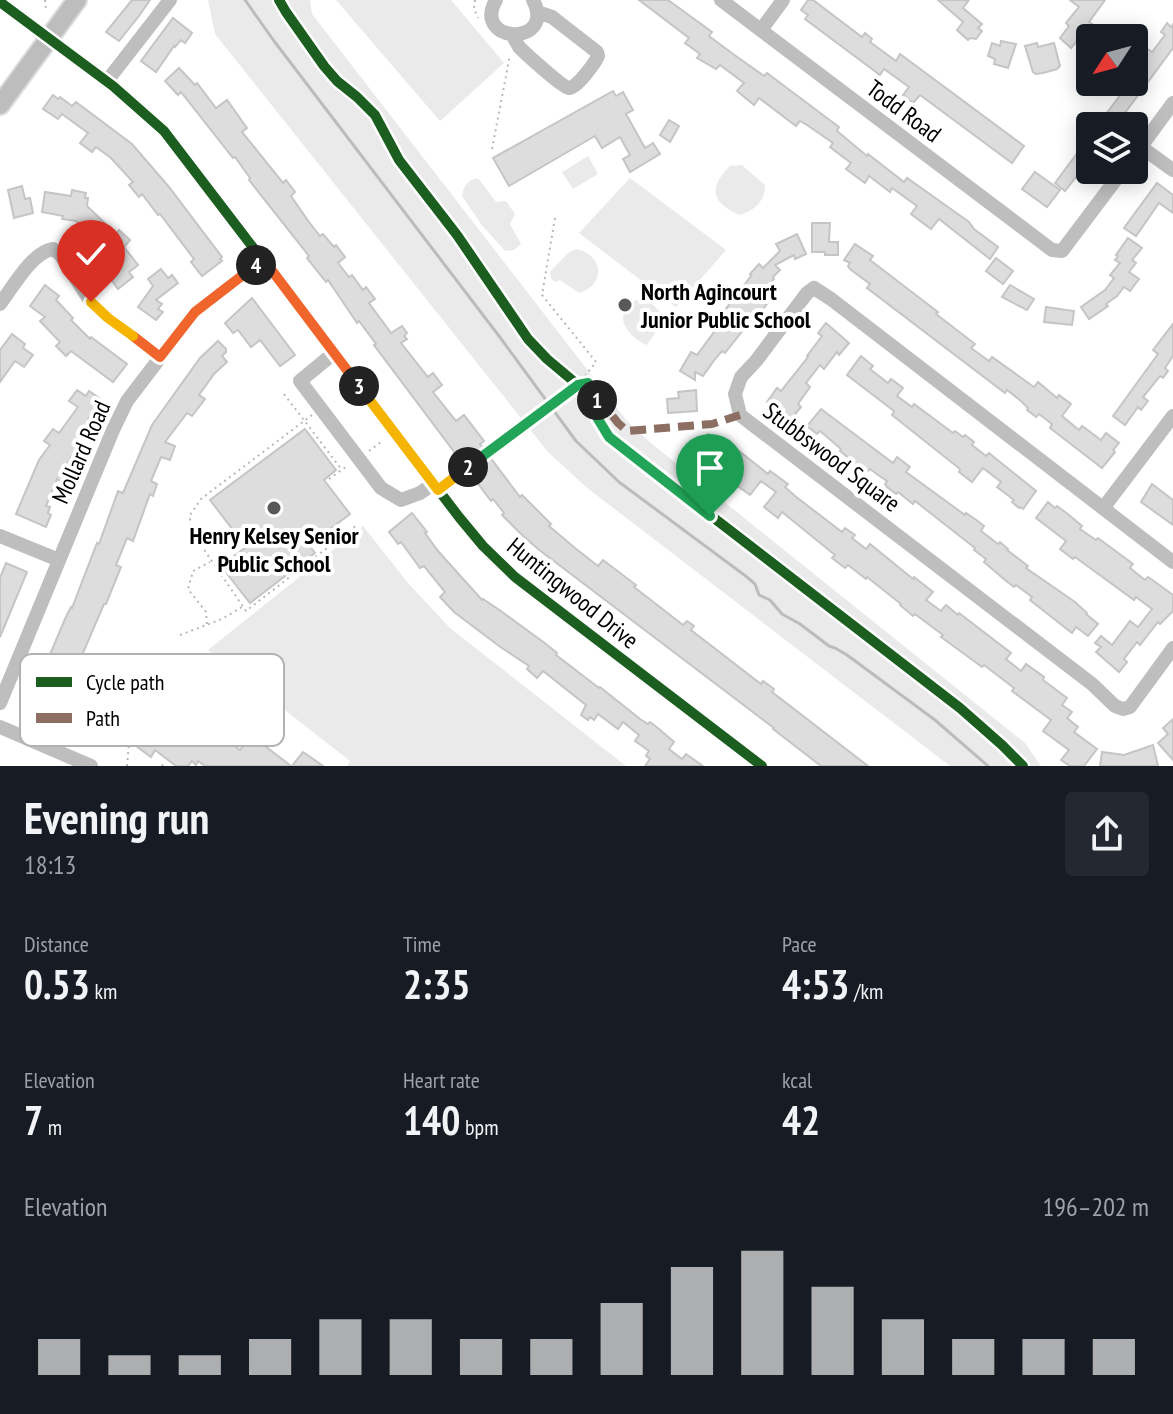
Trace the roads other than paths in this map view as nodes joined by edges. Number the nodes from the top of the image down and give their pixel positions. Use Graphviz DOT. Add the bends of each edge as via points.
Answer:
graph roads {
  1 [pos="77,0"];
  2 [pos="170,0"];
  3 [pos="496,0"];
  4 [pos="721,0"];
  5 [pos="783,0"];
  6 [pos="0,2"];
  7 [pos="537,4"];
  8 [pos="761,30"];
  9 [pos="49,38"];
  10 [pos="512,42"];
  11 [pos="107,81"];
  12 [pos="1173,103"];
  13 [pos="0,105"];
  14 [pos="1148,137"];
  15 [pos="1148,156"];
  16 [pos="1173,170"];
  17 [pos="1112,184"];
  18 [pos="264,260"];
  19 [pos="0,304"];
  20 [pos="334,353"];
  21 [pos="160,357"];
  22 [pos="1173,416"];
  23 [pos="433,484"];
  24 [pos="1104,507"];
  25 [pos="0,536"];
  26 [pos="59,560"];
  27 [pos="1173,562"];
  28 [pos="1173,648"];
  29 [pos="20,654"];
  30 [pos="20,655"];
  31 [pos="0,703"];
  32 [pos="0,727"];
  33 [pos="20,736"];
  34 [pos="44,746"];
  35 [pos="91,766"];
  36 [pos="762,766"];
  1 -- 9 [label="main road"];
  2 -- 11 [label="street"];
  3 -- 10 [label="street" via="495,25"];
  4 -- 8 [label="street, Todd Road"];
  5 -- 8 [label="street"];
  6 -- 9 [label="street, Huntingwood Drive"];
  7 -- 10 [label="street" via="530,29"];
  7 -- 10 [label="street" via="597,52 596,61 568,88"];
  8 -- 17 [label="street, Todd Road" via="1052,250 1062,251"];
  9 -- 11 [label="street, Huntingwood Drive"];
  9 -- 13 [label="main road"];
  11 -- 18 [label="street, Huntingwood Drive" via="164,131"];
  12 -- 14 [label="street"];
  15 -- 16 [label="street"];
  18 -- 20 [label="street, Huntingwood Drive"];
  18 -- 21 [label="street, Mollard Road" via="195,312"];
  19 -- 21 [label="street" via="36,257 53,249 91,302"];
  20 -- 23 [label="street, Huntingwood Drive"];
  20 -- 23 [label="street" via="300,381 358,458 381,488 401,500"];
  21 -- 26 [label="street, Mollard Road" via="120,414"];
  22 -- 24 [label="street"];
  23 -- 36 [label="street, Huntingwood Drive" via="515,577"];
  24 -- 27 [label="street, Stubbswood Square"];
  24 -- 28 [label="street, Stubbswood Square" via="814,288 741,377 735,394 740,415 1115,706 1123,709 1136,701"];
  25 -- 26 [label="street"];
  26 -- 29 [label="street, Mollard Road"];
  30 -- 31 [label="street, Mollard Road"];
  32 -- 33 [label="street"];
  34 -- 35 [label="street"];
}
